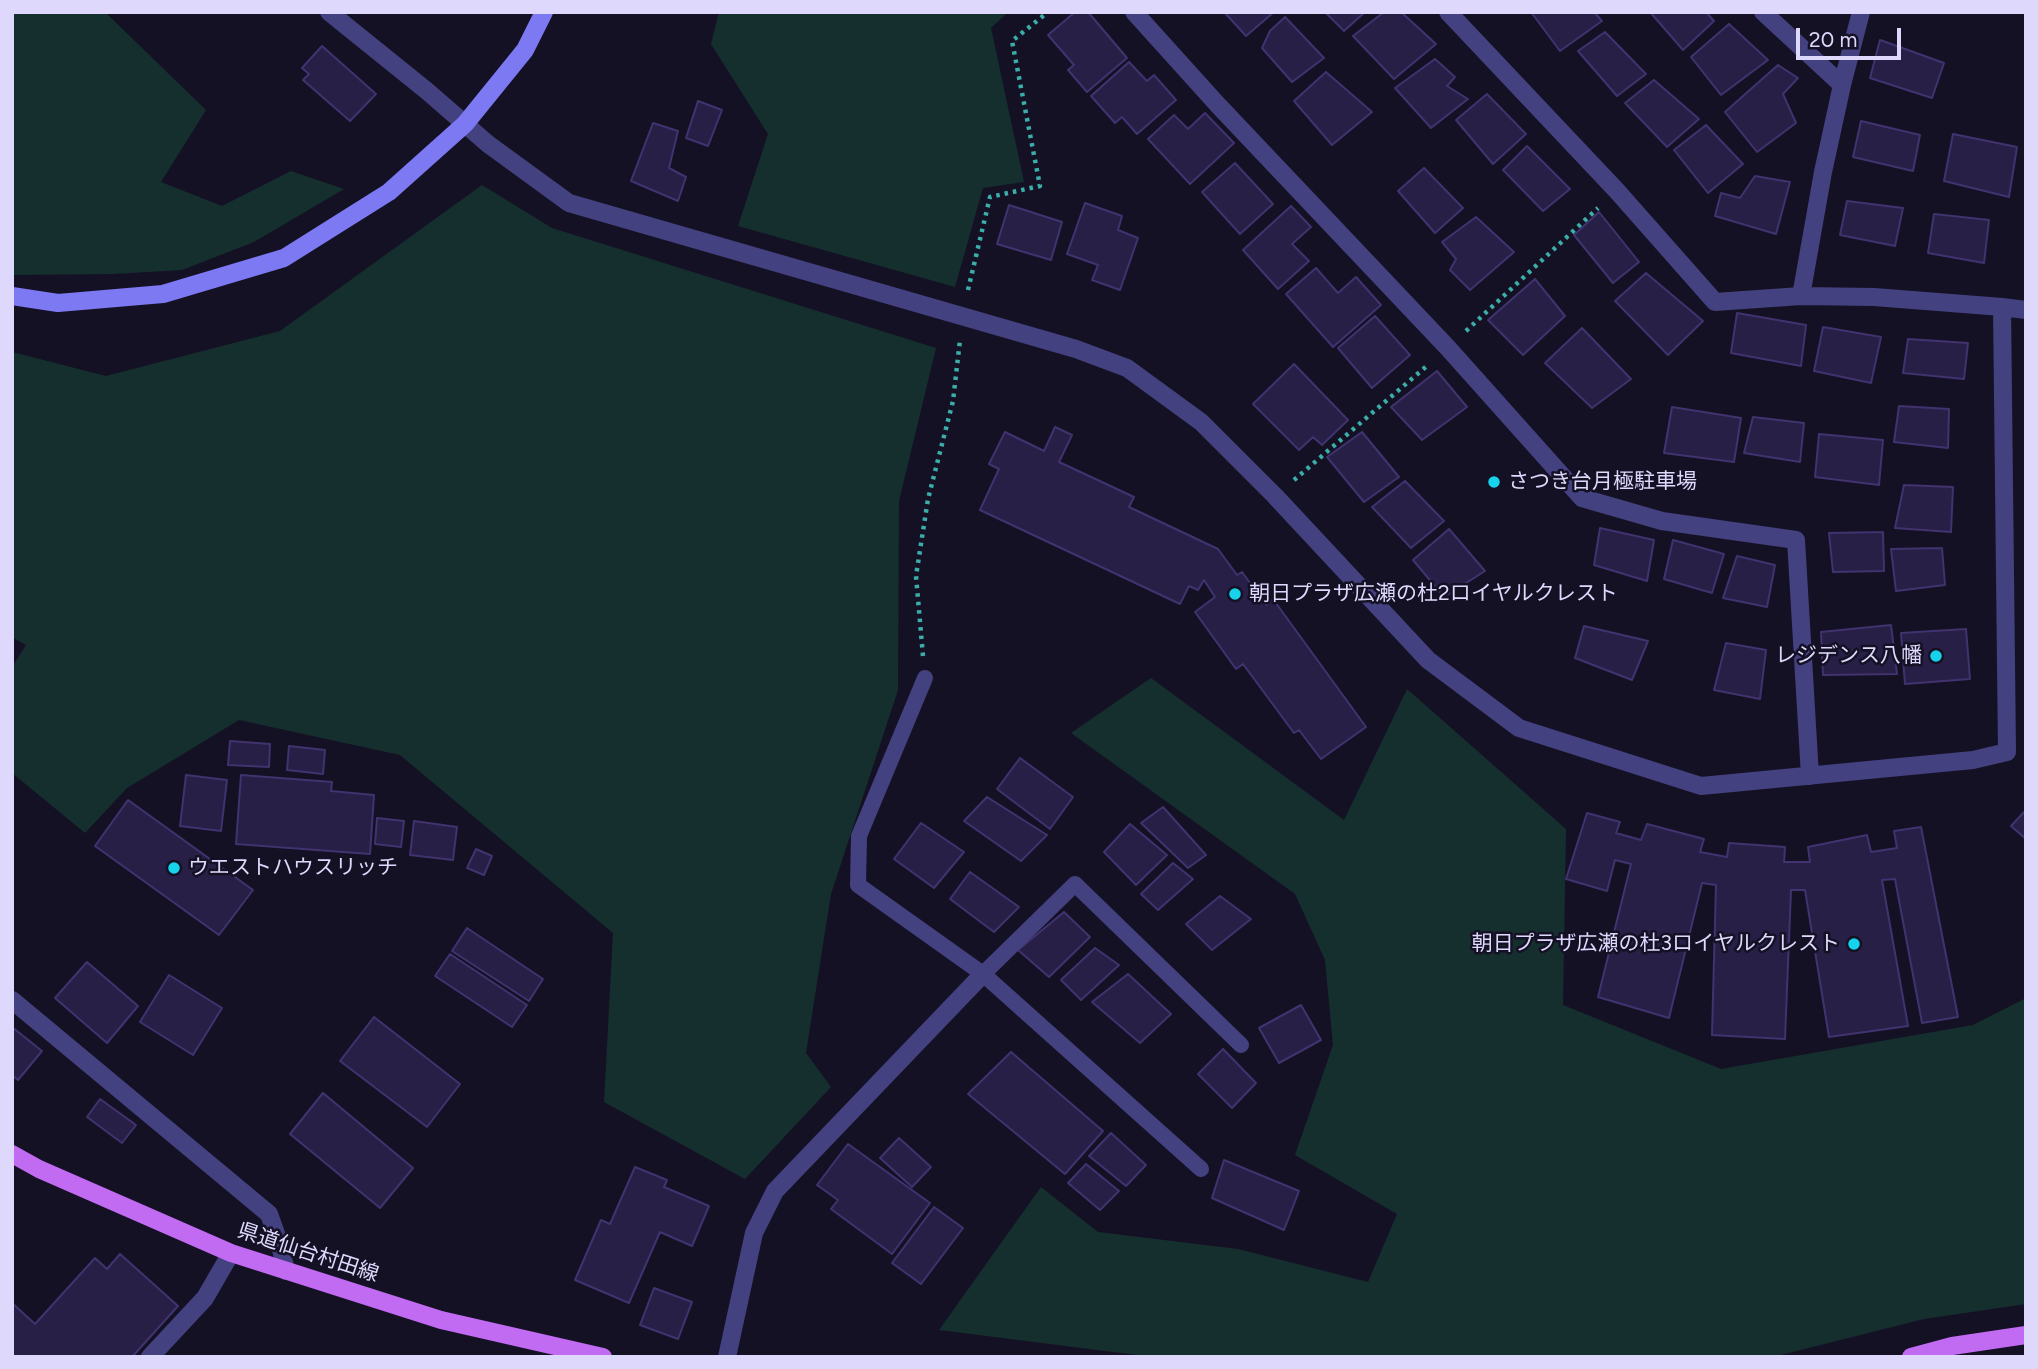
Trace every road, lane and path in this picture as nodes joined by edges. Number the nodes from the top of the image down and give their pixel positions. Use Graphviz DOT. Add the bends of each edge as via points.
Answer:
graph roads {
  1 [pos="329,12"];
  2 [pos="544,12"];
  3 [pos="1048,12"];
  4 [pos="1134,12"];
  5 [pos="1448,12"];
  6 [pos="1763,12"];
  7 [pos="1861,12"];
  8 [pos="1842,85"];
  9 [pos="465,124"];
  10 [pos="1617,191"];
  11 [pos="12,296"];
  12 [pos="1801,296"];
  13 [pos="2001,307"];
  14 [pos="2026,310"];
  15 [pos="962,317"];
  16 [pos="1448,348"];
  17 [pos="1275,496"];
  18 [pos="925,678"];
  19 [pos="1810,776"];
  20 [pos="983,974"];
  21 [pos="12,1000"];
  22 [pos="1241,1045"];
  23 [pos="12,1154"];
  24 [pos="1201,1169"];
  25 [pos="232,1253"];
  26 [pos="286,1271"];
  27 [pos="2026,1335"];
  28 [pos="150,1357"];
  29 [pos="603,1357"];
  30 [pos="727,1357"];
  31 [pos="1911,1357"];
  1 -- 9 [label="street"];
  2 -- 9 [label="street" via="525,50"];
  3 -- 15 [label="path" via="1012,41 1040,186 990,197"];
  4 -- 16 [label="street"];
  5 -- 10 [label="street"];
  6 -- 8 [label="street"];
  7 -- 8 [label="street"];
  8 -- 12 [label="street"];
  9 -- 11 [label="street" via="389,192 285,258 163,294 58,303"];
  9 -- 15 [label="street" via="569,204"];
  10 -- 12 [label="street" via="1715,302"];
  10 -- 16 [label="path"];
  12 -- 13 [label="street"];
  13 -- 14 [label="street"];
  13 -- 19 [label="street" via="2007,751 1973,760"];
  15 -- 17 [label="street" via="1127,368 1201,422"];
  15 -- 18 [label="path" via="953,401 928,499 916,576"];
  16 -- 17 [label="path"];
  16 -- 19 [label="street" via="1581,498 1662,522 1796,540"];
  17 -- 19 [label="street" via="1428,660 1519,728 1701,786"];
  18 -- 20 [label="lane" via="859,836 858,885"];
  20 -- 22 [label="lane" via="1075,884"];
  20 -- 24 [label="lane"];
  20 -- 30 [label="street" via="775,1191 754,1233"];
  21 -- 26 [label="street" via="269,1214"];
  23 -- 25 [label="main road, 県道仙台村田線"];
  25 -- 26 [label="main road, 県道仙台村田線"];
  25 -- 28 [label="street" via="205,1298"];
  26 -- 29 [label="main road, 県道仙台村田線" via="441,1320"];
  27 -- 31 [label="main road"];
}
